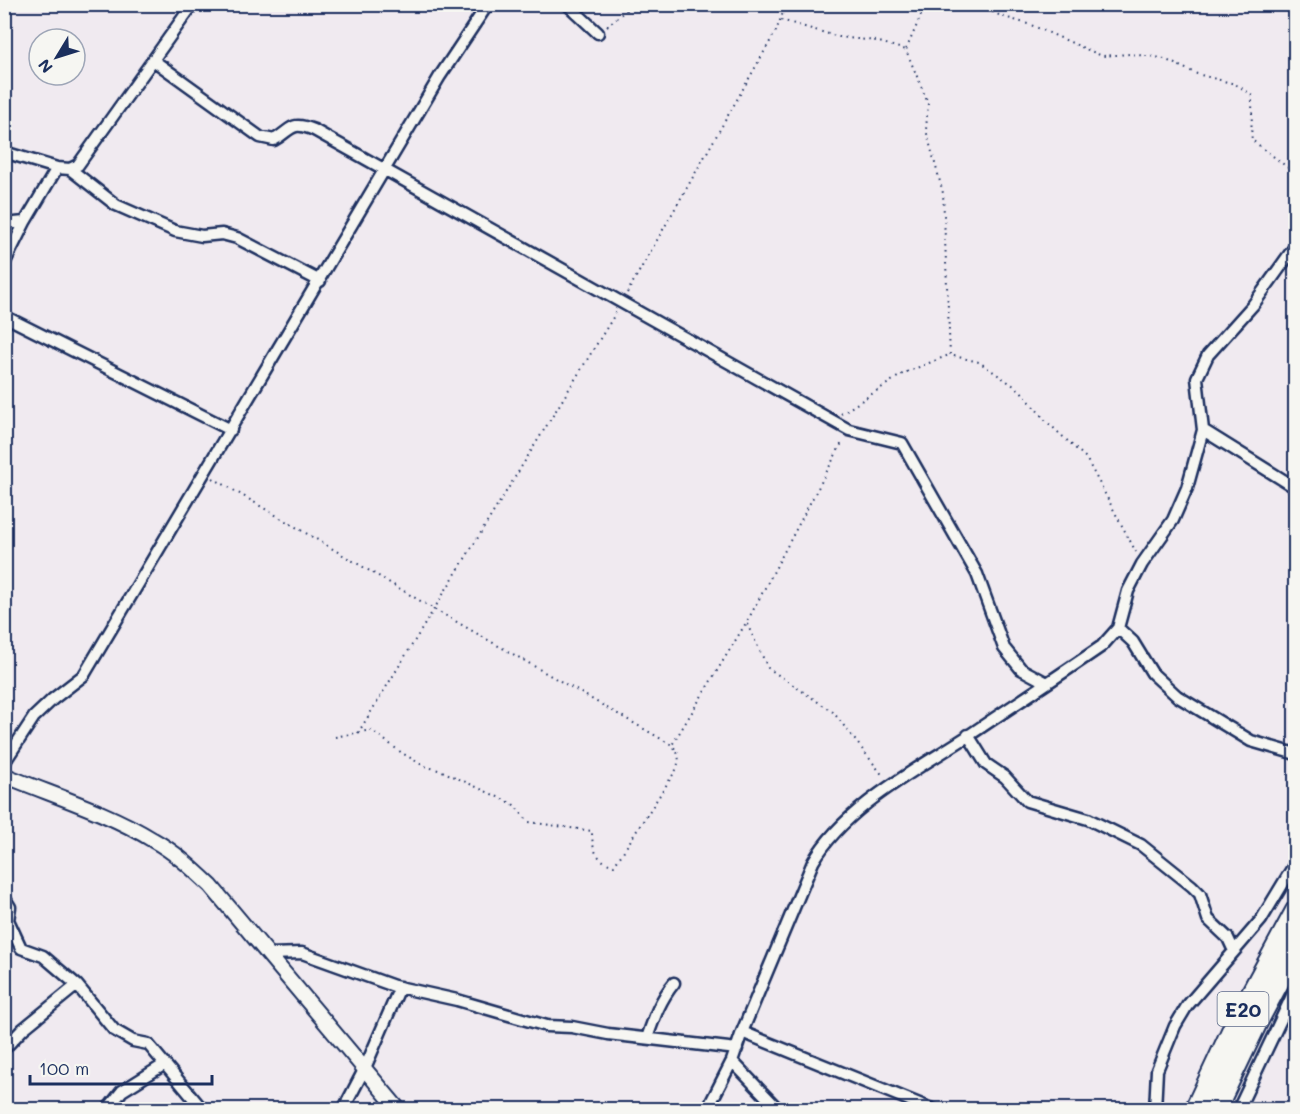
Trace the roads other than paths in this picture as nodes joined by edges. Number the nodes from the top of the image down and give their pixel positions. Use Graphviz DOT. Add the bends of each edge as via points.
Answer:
graph roads {
  1 [pos="193,4"];
  2 [pos="488,4"];
  3 [pos="567,4"];
  4 [pos="598,33"];
  5 [pos="153,60"];
  6 [pos="4,152"];
  7 [pos="57,168"];
  8 [pos="70,169"];
  9 [pos="386,170"];
  10 [pos="25,222"];
  11 [pos="4,224"];
  12 [pos="1296,245"];
  13 [pos="4,264"];
  14 [pos="320,280"];
  15 [pos="4,316"];
  16 [pos="231,430"];
  17 [pos="1203,430"];
  18 [pos="1296,488"];
  19 [pos="1118,628"];
  20 [pos="1047,683"];
  21 [pos="968,735"];
  22 [pos="1296,754"];
  23 [pos="4,763"];
  24 [pos="4,775"];
  25 [pos="1296,862"];
  26 [pos="4,897"];
  27 [pos="1296,910"];
  28 [pos="6,921"];
  29 [pos="1296,949"];
  30 [pos="1234,951"];
  31 [pos="269,954"];
  32 [pos="1296,979"];
  33 [pos="674,983"];
  34 [pos="77,985"];
  35 [pos="400,987"];
  36 [pos="742,1032"];
  37 [pos="647,1038"];
  38 [pos="4,1049"];
  39 [pos="737,1049"];
  40 [pos="732,1061"];
  41 [pos="165,1064"];
  42 [pos="365,1068"];
  43 [pos="106,1110"];
  44 [pos="203,1110"];
  45 [pos="343,1110"];
  46 [pos="399,1110"];
  47 [pos="707,1110"];
  48 [pos="779,1110"];
  49 [pos="934,1110"];
  50 [pos="1155,1110"];
  51 [pos="1196,1110"];
  52 [pos="1215,1110"];
  53 [pos="1238,1110"];
  1 -- 5 [label="street"];
  2 -- 9 [label="street" via="455,51"];
  3 -- 4 [label="street"];
  5 -- 8 [label="street" via="78,165"];
  5 -- 9 [label="street" via="260,137 274,140 287,128 303,125"];
  6 -- 7 [label="street"];
  7 -- 8 [label="street"];
  7 -- 10 [label="street"];
  8 -- 14 [label="street" via="116,205 175,231 237,238"];
  9 -- 14 [label="street"];
  9 -- 20 [label="street" via="849,430 902,443 977,574 1004,648 1021,669"];
  10 -- 11 [label="street"];
  10 -- 13 [label="street"];
  12 -- 17 [label="street" via="1253,305 1208,355 1197,378"];
  14 -- 16 [label="street"];
  15 -- 16 [label="street"];
  16 -- 23 [label="street" via="84,675 34,717"];
  17 -- 18 [label="street"];
  17 -- 19 [label="street" via="1187,488 1173,520 1128,591"];
  19 -- 20 [label="street" via="1102,646"];
  19 -- 22 [label="street" via="1133,642 1152,673 1177,696 1251,741"];
  20 -- 21 [label="street"];
  21 -- 30 [label="street" via="986,764 1005,777 1027,801 1088,819 1141,845 1192,886 1200,894 1208,919 1228,938"];
  21 -- 36 [label="street" via="860,809 822,846"];
  24 -- 31 [label="street" via="126,825 173,853 211,886"];
  25 -- 30 [label="street" via="1261,920"];
  26 -- 28 [label="street" via="10,907"];
  27 -- 51 [label="highway, E20" via="1237,1020"];
  28 -- 34 [label="street" via="21,948 43,956"];
  29 -- 52 [label="highway, E20"];
  30 -- 50 [label="street" via="1175,1026 1157,1070"];
  31 -- 35 [label="street" via="302,953"];
  31 -- 42 [label="street"];
  32 -- 53 [label="street" via="1293,994"];
  33 -- 37 [label="street" via="657,1009"];
  34 -- 38 [label="street"];
  34 -- 41 [label="street" via="114,1030 148,1044"];
  35 -- 37 [label="street" via="547,1026"];
  35 -- 42 [label="street"];
  36 -- 39 [label="street"];
  36 -- 49 [label="street"];
  37 -- 39 [label="street"];
  39 -- 40 [label="street"];
  40 -- 47 [label="street"];
  40 -- 48 [label="street"];
  41 -- 43 [label="street" via="122,1091"];
  41 -- 44 [label="street"];
  42 -- 45 [label="street"];
  42 -- 46 [label="street"];
}
